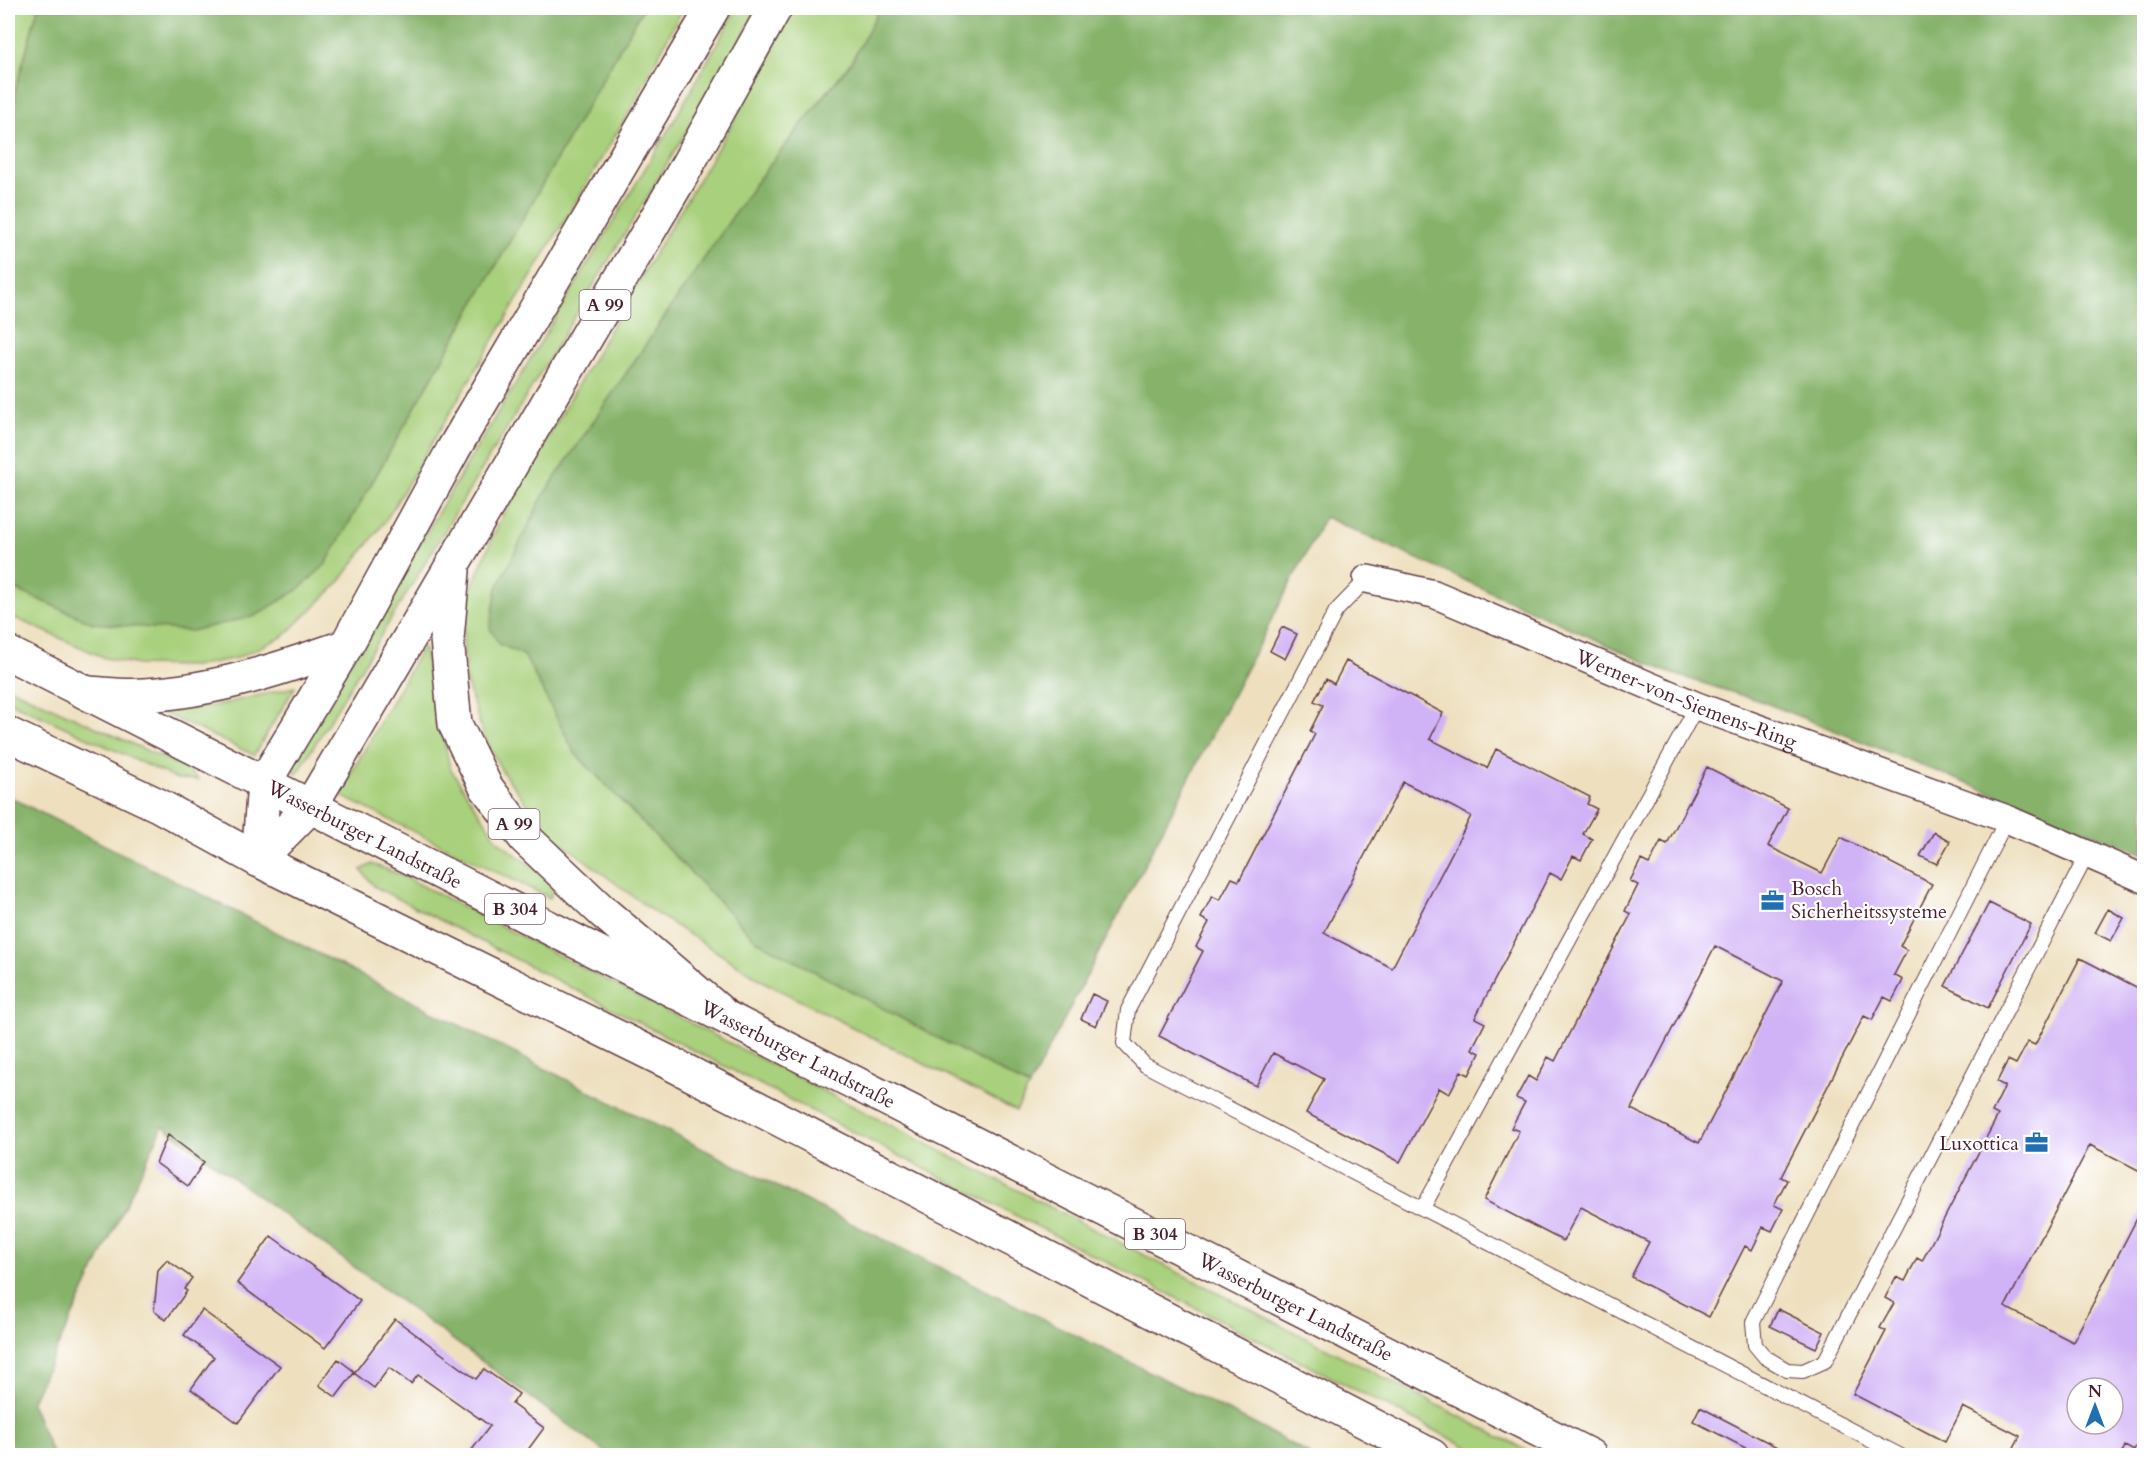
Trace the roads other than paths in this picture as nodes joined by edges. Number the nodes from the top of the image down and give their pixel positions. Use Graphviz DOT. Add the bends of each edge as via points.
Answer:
graph roads {
  1 [pos="713,8"];
  2 [pos="775,8"];
  3 [pos="453,562"];
  4 [pos="1367,579"];
  5 [pos="346,646"];
  6 [pos="8,653"];
  7 [pos="88,693"];
  8 [pos="1696,706"];
  9 [pos="8,734"];
  10 [pos="264,783"];
  11 [pos="310,807"];
  12 [pos="2007,819"];
  13 [pos="2088,853"];
  14 [pos="258,860"];
  15 [pos="2145,879"];
  16 [pos="720,1012"];
  17 [pos="1423,1208"];
  18 [pos="1432,1455"];
  19 [pos="1590,1455"];
  20 [pos="1901,1455"];
  1 -- 5 [label="main road" via="453,450"];
  2 -- 3 [label="main road, A 99" via="680,178"];
  3 -- 11 [label="main road, A 99"];
  3 -- 16 [label="main road, A 99" via="447,639 455,724 486,788 525,838 603,912"];
  4 -- 8 [label="street, Werner-von-Siemens-Ring" via="1434,594"];
  4 -- 17 [label="lane" via="1336,611 1128,1010 1124,1043 1144,1065"];
  5 -- 7 [label="main road" via="271,672 200,689 142,696"];
  5 -- 10 [label="main road"];
  6 -- 7 [label="main road, Wasserburger Landstraße / B 304"];
  7 -- 10 [label="main road, Wasserburger Landstraße / B 304"];
  8 -- 12 [label="street, Werner-von-Siemens-Ring"];
  8 -- 17 [label="lane"];
  9 -- 14 [label="main road" via="158,805"];
  10 -- 11 [label="main road, Wasserburger Landstraße / B 304"];
  10 -- 14 [label="main road"];
  11 -- 14 [label="main road, A 99"];
  11 -- 16 [label="main road, Wasserburger Landstraße / B 304"];
  12 -- 13 [label="street, Werner-von-Siemens-Ring"];
  12 -- 13 [label="lane" via="1753,1322 1755,1345 1765,1357 1786,1370 1803,1371 1825,1361"];
  13 -- 15 [label="street, Werner-von-Siemens-Ring"];
  14 -- 18 [label="main road" via="670,1063"];
  16 -- 19 [label="main road, Wasserburger Landstraße / B 304"];
  17 -- 20 [label="lane"];
}
